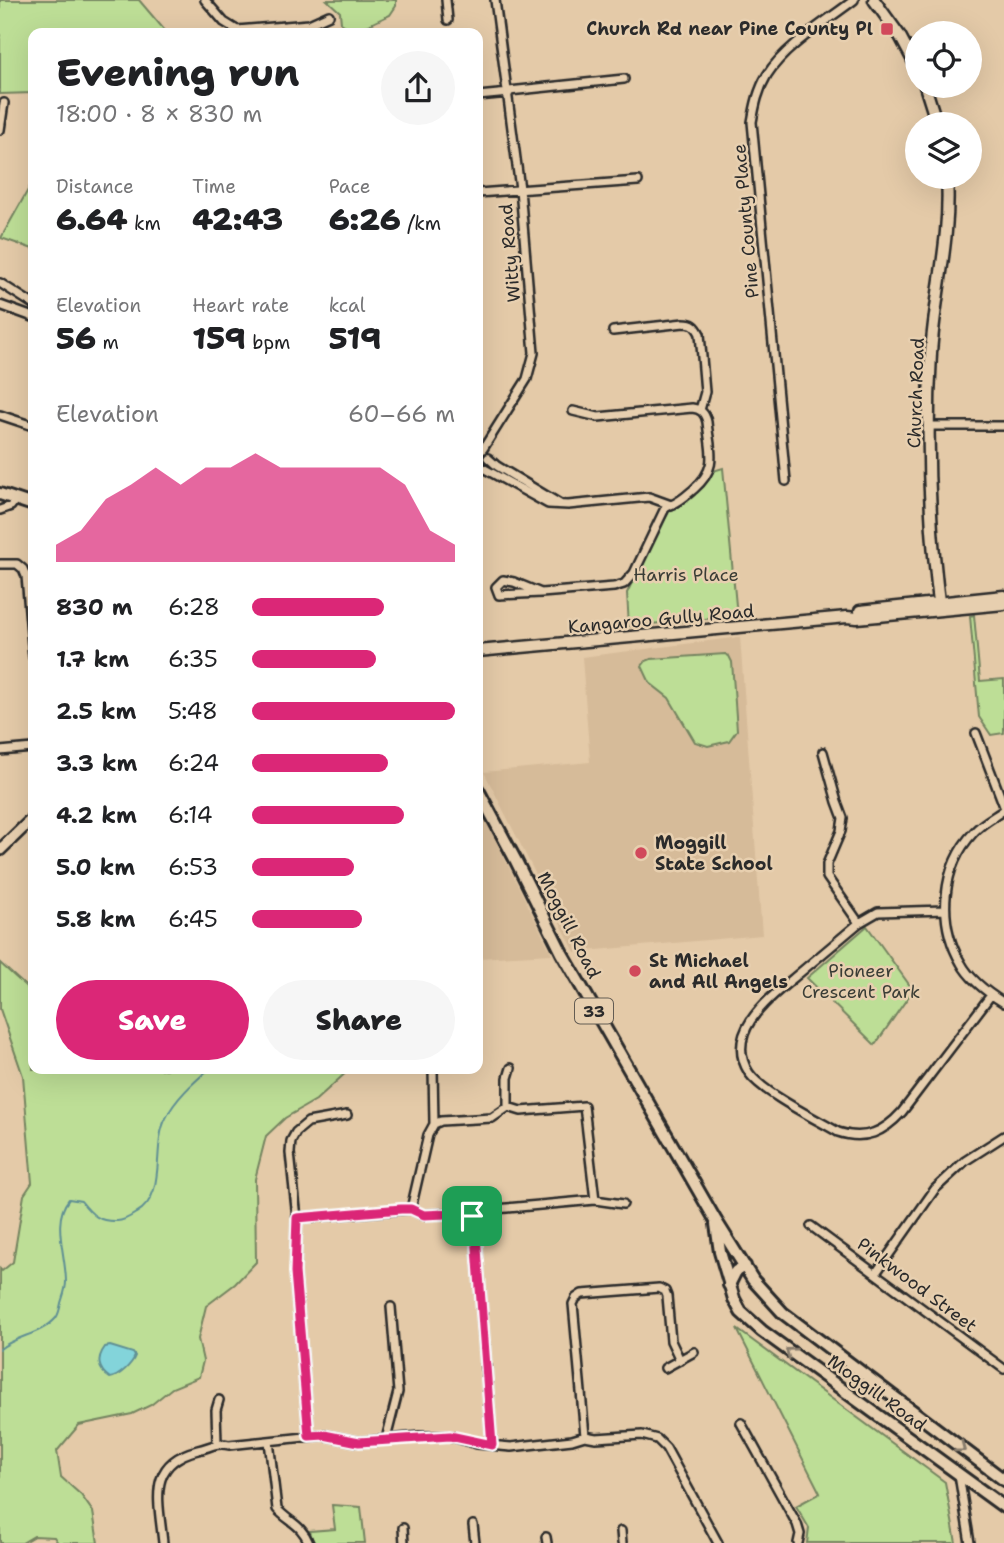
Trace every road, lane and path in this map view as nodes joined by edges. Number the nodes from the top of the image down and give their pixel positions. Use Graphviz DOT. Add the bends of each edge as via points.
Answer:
graph roads {
  1 [pos="205,0"];
  2 [pos="446,0"];
  3 [pos="495,0"];
  4 [pos="854,0"];
  5 [pos="874,0"];
  6 [pos="328,15"];
  7 [pos="447,20"];
  8 [pos="234,28"];
  9 [pos="261,28"];
  10 [pos="905,45"];
  11 [pos="624,79"];
  12 [pos="509,92"];
  13 [pos="483,95"];
  14 [pos="4,103"];
  15 [pos="0,130"];
  16 [pos="638,181"];
  17 [pos="520,189"];
  18 [pos="947,189"];
  19 [pos="483,193"];
  20 [pos="0,283"];
  21 [pos="28,301"];
  22 [pos="0,305"];
  23 [pos="28,315"];
  24 [pos="613,331"];
  25 [pos="700,410"];
  26 [pos="573,411"];
  27 [pos="0,415"];
  28 [pos="28,424"];
  29 [pos="930,426"];
  30 [pos="1004,426"];
  31 [pos="483,446"];
  32 [pos="483,452"];
  33 [pos="488,458"];
  34 [pos="483,465"];
  35 [pos="483,471"];
  36 [pos="786,481"];
  37 [pos="0,494"];
  38 [pos="16,499"];
  39 [pos="28,503"];
  40 [pos="667,504"];
  41 [pos="560,505"];
  42 [pos="0,510"];
  43 [pos="0,564"];
  44 [pos="541,593"];
  45 [pos="1004,596"];
  46 [pos="28,599"];
  47 [pos="1004,604"];
  48 [pos="939,606"];
  49 [pos="483,651"];
  50 [pos="976,733"];
  51 [pos="28,748"];
  52 [pos="0,751"];
  53 [pos="823,752"];
  54 [pos="483,799"];
  55 [pos="1004,808"];
  56 [pos="28,823"];
  57 [pos="0,850"];
  58 [pos="945,910"];
  59 [pos="859,923"];
  60 [pos="990,995"];
  61 [pos="1004,1003"];
  62 [pos="511,1068"];
  63 [pos="433,1074"];
  64 [pos="508,1107"];
  65 [pos="347,1115"];
  66 [pos="434,1124"];
  67 [pos="1004,1136"];
  68 [pos="594,1200"];
  69 [pos="623,1203"];
  70 [pos="411,1209"];
  71 [pos="472,1216"];
  72 [pos="297,1218"];
  73 [pos="716,1221"];
  74 [pos="811,1226"];
  75 [pos="745,1266"];
  76 [pos="876,1273"];
  77 [pos="729,1285"];
  78 [pos="391,1307"];
  79 [pos="694,1352"];
  80 [pos="680,1360"];
  81 [pos="665,1368"];
  82 [pos="1004,1369"];
  83 [pos="219,1400"];
  84 [pos="740,1423"];
  85 [pos="309,1436"];
  86 [pos="585,1436"];
  87 [pos="386,1439"];
  88 [pos="269,1441"];
  89 [pos="217,1443"];
  90 [pos="492,1445"];
  91 [pos="959,1473"];
  92 [pos="1004,1480"];
  93 [pos="1004,1507"];
  94 [pos="473,1525"];
  95 [pos="403,1528"];
  96 [pos="621,1531"];
  97 [pos="163,1543"];
  98 [pos="309,1543"];
  99 [pos="404,1543"];
  100 [pos="475,1543"];
  101 [pos="622,1543"];
  102 [pos="718,1543"];
  103 [pos="798,1543"];
  104 [pos="970,1543"];
  1 -- 8 [label="street"];
  2 -- 7 [label="street"];
  3 -- 12 [label="street, Witty Road"];
  4 -- 36 [label="street, Pine County Place" via="786,53 768,74 752,122"];
  5 -- 10 [label="main road"];
  6 -- 9 [label="street" via="309,24"];
  11 -- 12 [label="street"];
  12 -- 13 [label="street"];
  12 -- 17 [label="street, Witty Road"];
  14 -- 15 [label="street"];
  16 -- 17 [label="street"];
  17 -- 19 [label="street"];
  17 -- 31 [label="street, Witty Road" via="534,353 527,379"];
  18 -- 29 [label="main road, Church Road" via="948,226 933,330"];
  20 -- 21 [label="street"];
  22 -- 23 [label="street"];
  24 -- 25 [label="street" via="684,323 696,327 705,392"];
  25 -- 26 [label="street" via="598,417"];
  25 -- 40 [label="street" via="707,422 710,472 678,502"];
  27 -- 28 [label="street"];
  29 -- 30 [label="street"];
  29 -- 48 [label="main road, Church Road" via="930,502"];
  32 -- 33 [label="street, Witty Road"];
  33 -- 34 [label="street"];
  33 -- 41 [label="street"];
  35 -- 41 [label="street" via="542,502"];
  37 -- 38 [label="main road"];
  38 -- 39 [label="main road"];
  38 -- 42 [label="street"];
  40 -- 41 [label="street" via="649,497"];
  40 -- 44 [label="street" via="634,573 624,584"];
  43 -- 46 [label="street" via="17,564 23,569"];
  44 -- 44 [label="street" via="499,595 496,587 508,580"];
  45 -- 48 [label="main road, Kangaroo Gully Road"];
  47 -- 48 [label="main road, Kangaroo Gully Road"];
  48 -- 49 [label="main road, Kangaroo Gully Road"];
  50 -- 55 [label="street"];
  51 -- 52 [label="street"];
  53 -- 59 [label="street" via="844,818 827,864 827,877"];
  54 -- 73 [label="main road, Moggill Road / 33" via="562,953"];
  55 -- 58 [label="street" via="973,833 957,857 949,874"];
  56 -- 57 [label="main road"];
  58 -- 59 [label="street" via="878,912"];
  58 -- 60 [label="street" via="961,964"];
  59 -- 60 [label="street" via="760,1007 747,1027 741,1052 750,1074 771,1093 838,1132 863,1136 891,1125"];
  60 -- 61 [label="street"];
  62 -- 64 [label="street"];
  63 -- 66 [label="street"];
  64 -- 66 [label="street" via="492,1118"];
  64 -- 68 [label="street" via="521,1111 584,1106"];
  65 -- 72 [label="street" via="308,1122 291,1141"];
  66 -- 70 [label="street"];
  67 -- 76 [label="street" via="965,1161 935,1189"];
  68 -- 69 [label="street"];
  68 -- 71 [label="street" via="485,1210"];
  70 -- 71 [label="street" via="424,1215"];
  70 -- 72 [label="street"];
  71 -- 90 [label="street"];
  72 -- 85 [label="street" via="295,1272"];
  73 -- 75 [label="main road, Moggill Road / 33"];
  73 -- 77 [label="main road, Moggill Road / 33"];
  74 -- 76 [label="street, Pinkwood Street"];
  75 -- 77 [label="main road" via="736,1271"];
  75 -- 92 [label="main road, Moggill Road / 33, one-way" via="783,1313"];
  76 -- 82 [label="street, Pinkwood Street"];
  91 -- 77 [label="main road, Moggill Road / 33, one-way" via="762,1331 741,1312"];
  78 -- 87 [label="street" via="398,1392"];
  79 -- 80 [label="street"];
  80 -- 81 [label="street"];
  80 -- 86 [label="street" via="671,1341 665,1291 576,1297"];
  83 -- 89 [label="street"];
  84 -- 103 [label="street" via="797,1524"];
  85 -- 87 [label="street" via="359,1442"];
  85 -- 88 [label="street"];
  86 -- 90 [label="street" via="511,1447"];
  86 -- 102 [label="street" via="642,1435 663,1444"];
  87 -- 90 [label="street" via="450,1436"];
  88 -- 89 [label="street"];
  88 -- 98 [label="street" via="277,1509 296,1523"];
  89 -- 97 [label="street" via="175,1458 165,1468 159,1492"];
  91 -- 93 [label="main road, Moggill Road / 33"];
  91 -- 104 [label="street"];
  94 -- 100 [label="street"];
  95 -- 99 [label="street"];
  96 -- 101 [label="street"];
}
